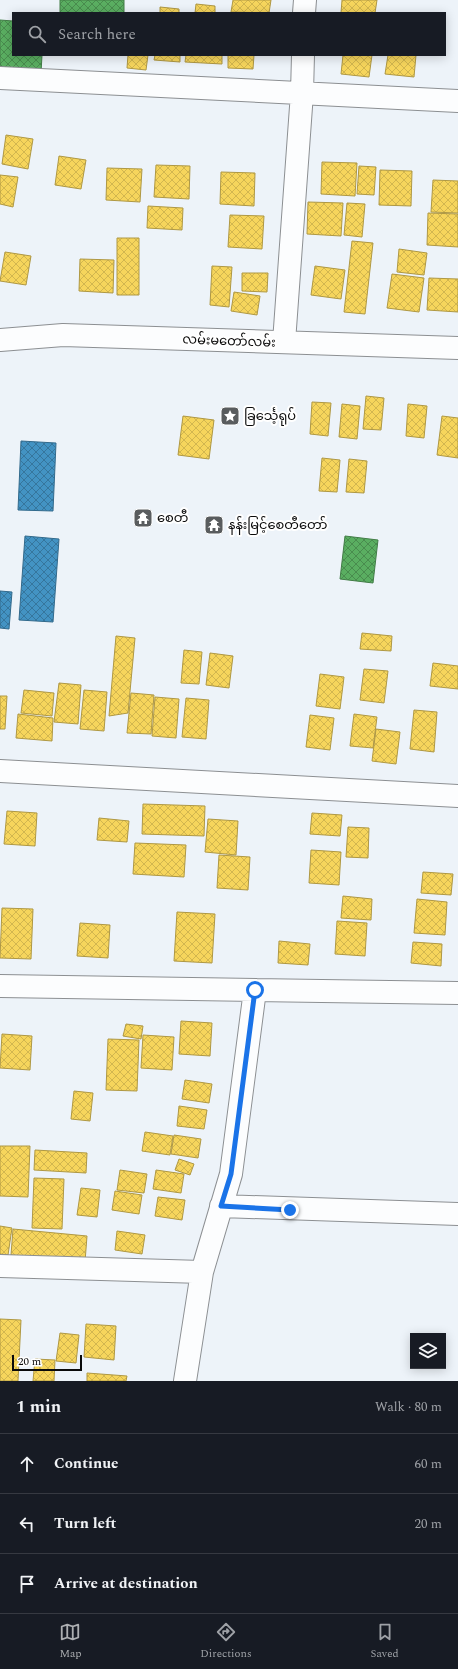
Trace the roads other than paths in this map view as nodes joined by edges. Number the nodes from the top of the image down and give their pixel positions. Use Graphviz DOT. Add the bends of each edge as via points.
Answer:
graph roads {
  1 [pos="304,0"];
  2 [pos="304,12"];
  3 [pos="303,56"];
  4 [pos="0,78"];
  5 [pos="302,93"];
  6 [pos="458,101"];
  7 [pos="0,340"];
  8 [pos="284,342"];
  9 [pos="458,348"];
  10 [pos="0,770"];
  11 [pos="458,796"];
  12 [pos="0,986"];
  13 [pos="255,990"];
  14 [pos="458,993"];
  15 [pos="221,1206"];
  16 [pos="458,1214"];
  17 [pos="0,1266"];
  18 [pos="202,1272"];
  19 [pos="185,1381"];
  20 [pos="189,1381"];
  1 -- 2 [label="street"];
  3 -- 5 [label="street"];
  4 -- 5 [label="street"];
  5 -- 6 [label="street"];
  5 -- 8 [label="street"];
  7 -- 8 [label="street, လမ်းမတော်လမ်း" via="63,335"];
  8 -- 9 [label="street, လမ်းမတော်လမ်း"];
  10 -- 11 [label="street"];
  12 -- 13 [label="street"];
  13 -- 14 [label="street"];
  13 -- 15 [label="street" via="231,1174"];
  15 -- 16 [label="street"];
  15 -- 18 [label="street"];
  17 -- 18 [label="street"];
  18 -- 19 [label="street"];
  19 -- 20 [label="street"];
}
